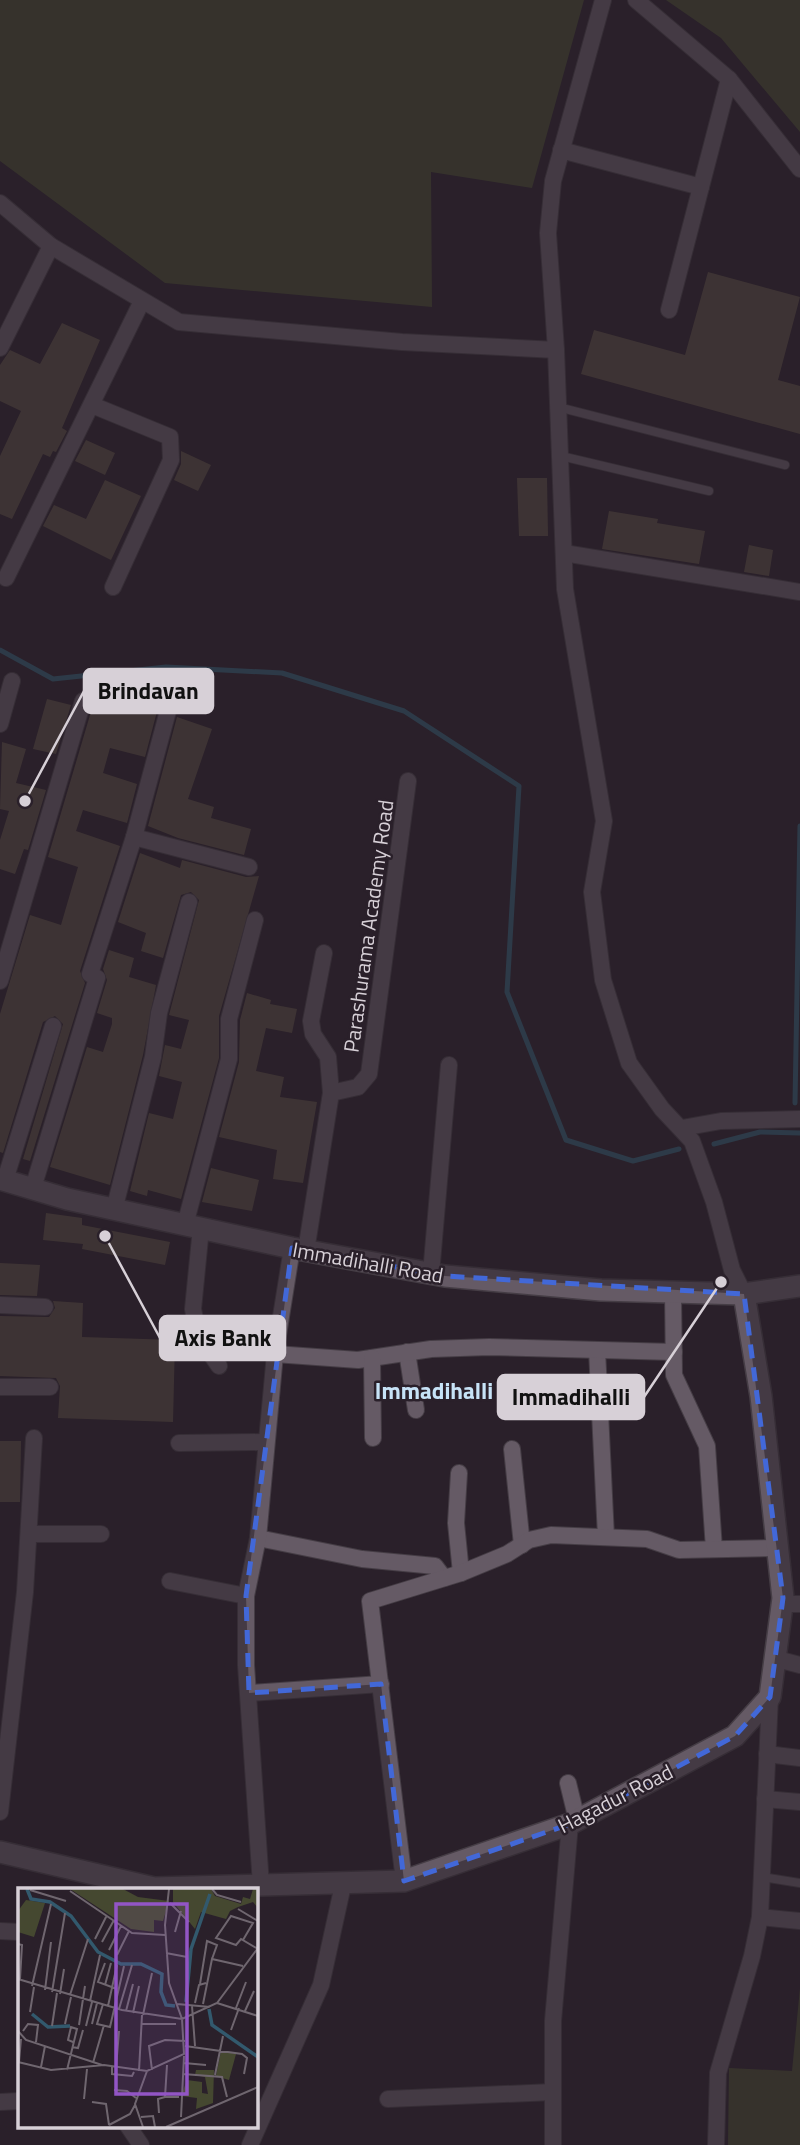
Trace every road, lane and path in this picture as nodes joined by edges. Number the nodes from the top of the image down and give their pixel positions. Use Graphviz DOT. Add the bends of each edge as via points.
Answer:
graph roads {
  1 [pos="603,0"];
  2 [pos="636,0"];
  3 [pos="729,79"];
  4 [pos="561,150"];
  5 [pos="800,169"];
  6 [pos="701,187"];
  7 [pos="0,203"];
  8 [pos="51,246"];
  9 [pos="142,301"];
  10 [pos="669,310"];
  11 [pos="0,348"];
  12 [pos="556,350"];
  13 [pos="92,405"];
  14 [pos="558,407"];
  15 [pos="561,456"];
  16 [pos="785,465"];
  17 [pos="709,491"];
  18 [pos="564,553"];
  19 [pos="6,578"];
  20 [pos="113,587"];
  21 [pos="800,592"];
  22 [pos="12,681"];
  23 [pos="175,685"];
  24 [pos="83,701"];
  25 [pos="0,724"];
  26 [pos="408,781"];
  27 [pos="135,837"];
  28 [pos="249,867"];
  29 [pos="189,902"];
  30 [pos="255,920"];
  31 [pos="4,952"];
  32 [pos="324,953"];
  33 [pos="0,981"];
  34 [pos="52,1026"];
  35 [pos="449,1065"];
  36 [pos="331,1093"];
  37 [pos="800,1119"];
  38 [pos="682,1128"];
  39 [pos="3,1180"];
  40 [pos="33,1188"];
  41 [pos="114,1210"];
  42 [pos="193,1227"];
  43 [pos="299,1250"];
  44 [pos="431,1273"];
  45 [pos="800,1286"];
  46 [pos="673,1292"];
  47 [pos="744,1294"];
  48 [pos="0,1305"];
  49 [pos="45,1307"];
  50 [pos="597,1350"];
  51 [pos="408,1352"];
  52 [pos="674,1352"];
  53 [pos="275,1353"];
  54 [pos="372,1358"];
  55 [pos="219,1366"];
  56 [pos="0,1387"];
  57 [pos="50,1387"];
  58 [pos="416,1410"];
  59 [pos="34,1438"];
  60 [pos="373,1438"];
  61 [pos="265,1442"];
  62 [pos="179,1443"];
  63 [pos="512,1448"];
  64 [pos="458,1473"];
  65 [pos="30,1534"];
  66 [pos="101,1534"];
  67 [pos="258,1538"];
  68 [pos="606,1538"];
  69 [pos="522,1545"];
  70 [pos="777,1548"];
  71 [pos="713,1549"];
  72 [pos="461,1573"];
  73 [pos="444,1578"];
  74 [pos="170,1581"];
  75 [pos="246,1596"];
  76 [pos="791,1604"];
  77 [pos="777,1659"];
  78 [pos="800,1665"];
  79 [pos="381,1684"];
  80 [pos="249,1693"];
  81 [pos="770,1697"];
  82 [pos="768,1754"];
  83 [pos="800,1758"];
  84 [pos="568,1783"];
  85 [pos="765,1799"];
  86 [pos="800,1802"];
  87 [pos="0,1812"];
  88 [pos="574,1822"];
  89 [pos="0,1852"];
  90 [pos="762,1877"];
  91 [pos="404,1881"];
  92 [pos="800,1883"];
  93 [pos="261,1885"];
  94 [pos="343,1885"];
  95 [pos="195,1888"];
  96 [pos="760,1917"];
  97 [pos="800,1921"];
  98 [pos="0,1931"];
  99 [pos="18,1932"];
  100 [pos="553,2092"];
  101 [pos="388,2099"];
  102 [pos="18,2101"];
  103 [pos="0,2102"];
  104 [pos="129,2128"];
  105 [pos="141,2145"];
  106 [pos="250,2145"];
  107 [pos="553,2145"];
  108 [pos="716,2145"];
  1 -- 4 [label="street"];
  2 -- 3 [label="street"];
  3 -- 5 [label="street"];
  3 -- 6 [label="street"];
  4 -- 6 [label="street"];
  4 -- 12 [label="street" via="548,233"];
  6 -- 10 [label="street"];
  7 -- 8 [label="street"];
  8 -- 9 [label="street"];
  8 -- 11 [label="street"];
  9 -- 12 [label="street" via="179,321 402,342"];
  9 -- 13 [label="street"];
  12 -- 14 [label="street"];
  13 -- 19 [label="street"];
  13 -- 20 [label="street" via="170,437 171,460"];
  14 -- 15 [label="street"];
  14 -- 16 [label="lane"];
  15 -- 17 [label="lane"];
  15 -- 18 [label="street"];
  18 -- 21 [label="street"];
  18 -- 38 [label="street" via="565,589 604,821 592,892 603,979 629,1063"];
  22 -- 25 [label="street"];
  23 -- 27 [label="street"];
  24 -- 31 [label="street"];
  26 -- 36 [label="street, Parashurama Academy Road" via="369,1074 358,1087"];
  27 -- 28 [label="street"];
  27 -- 40 [label="street" via="90,974 97,978"];
  29 -- 41 [label="street"];
  30 -- 42 [label="street" via="229,1019 229,1059"];
  31 -- 33 [label="street"];
  32 -- 36 [label="street, Parashurama Academy Road" via="310,1021 328,1057"];
  34 -- 39 [label="street"];
  35 -- 44 [label="street"];
  36 -- 43 [label="street, Parashurama Academy Road"];
  37 -- 38 [label="street" via="721,1121"];
  38 -- 47 [label="street" via="696,1153 732,1270"];
  39 -- 40 [label="street, Immadihalli Road"];
  40 -- 41 [label="street, Immadihalli Road"];
  41 -- 42 [label="street, Immadihalli Road"];
  42 -- 43 [label="street, Immadihalli Road"];
  42 -- 55 [label="street" via="193,1309 198,1335"];
  43 -- 44 [label="street, Immadihalli Road"];
  43 -- 53 [label="street, Parashurama Academy Road"];
  44 -- 46 [label="street, Immadihalli Road" via="601,1290"];
  45 -- 47 [label="street, Immadihalli Road"];
  46 -- 47 [label="street, Immadihalli Road"];
  46 -- 52 [label="street"];
  47 -- 70 [label="street" via="761,1396"];
  48 -- 49 [label="street"];
  50 -- 51 [label="street" via="489,1347"];
  50 -- 52 [label="street"];
  50 -- 68 [label="street"];
  51 -- 54 [label="street"];
  51 -- 58 [label="street"];
  52 -- 71 [label="street" via="674,1375 707,1446"];
  53 -- 54 [label="street"];
  53 -- 61 [label="street, Parashurama Academy Road"];
  54 -- 60 [label="street"];
  56 -- 57 [label="street"];
  59 -- 65 [label="street"];
  61 -- 62 [label="street"];
  61 -- 67 [label="street, Parashurama Academy Road"];
  63 -- 69 [label="street"];
  64 -- 72 [label="street"];
  65 -- 66 [label="street"];
  65 -- 87 [label="street"];
  67 -- 73 [label="street" via="362,1559 435,1566"];
  67 -- 75 [label="street, Parashurama Academy Road"];
  68 -- 69 [label="street" via="551,1535"];
  68 -- 71 [label="street" via="647,1539 679,1550"];
  69 -- 72 [label="street"];
  70 -- 71 [label="street"];
  70 -- 76 [label="street"];
  72 -- 73 [label="street"];
  73 -- 79 [label="street" via="370,1601"];
  74 -- 75 [label="street"];
  75 -- 80 [label="street, Parashurama Academy Road"];
  76 -- 77 [label="street"];
  77 -- 78 [label="street"];
  77 -- 81 [label="street"];
  79 -- 80 [label="street"];
  79 -- 91 [label="street"];
  80 -- 93 [label="street, Parashurama Academy Road"];
  81 -- 82 [label="street"];
  81 -- 88 [label="street, Hagadur Road" via="735,1736"];
  82 -- 83 [label="street"];
  82 -- 85 [label="street"];
  84 -- 88 [label="street"];
  85 -- 86 [label="street"];
  85 -- 90 [label="street"];
  88 -- 91 [label="street, Hagadur Road"];
  88 -- 100 [label="street" via="553,2021"];
  89 -- 95 [label="street, Hagadur Road" via="154,1888"];
  90 -- 92 [label="lane"];
  90 -- 96 [label="street"];
  91 -- 94 [label="street, Hagadur Road"];
  93 -- 94 [label="street, Hagadur Road"];
  93 -- 95 [label="street, Hagadur Road"];
  94 -- 106 [label="street" via="321,1984"];
  96 -- 97 [label="street"];
  96 -- 108 [label="street" via="718,2073"];
  98 -- 99 [label="street"];
  100 -- 101 [label="street"];
  100 -- 107 [label="street"];
  102 -- 103 [label="street"];
  104 -- 105 [label="street"];
}
